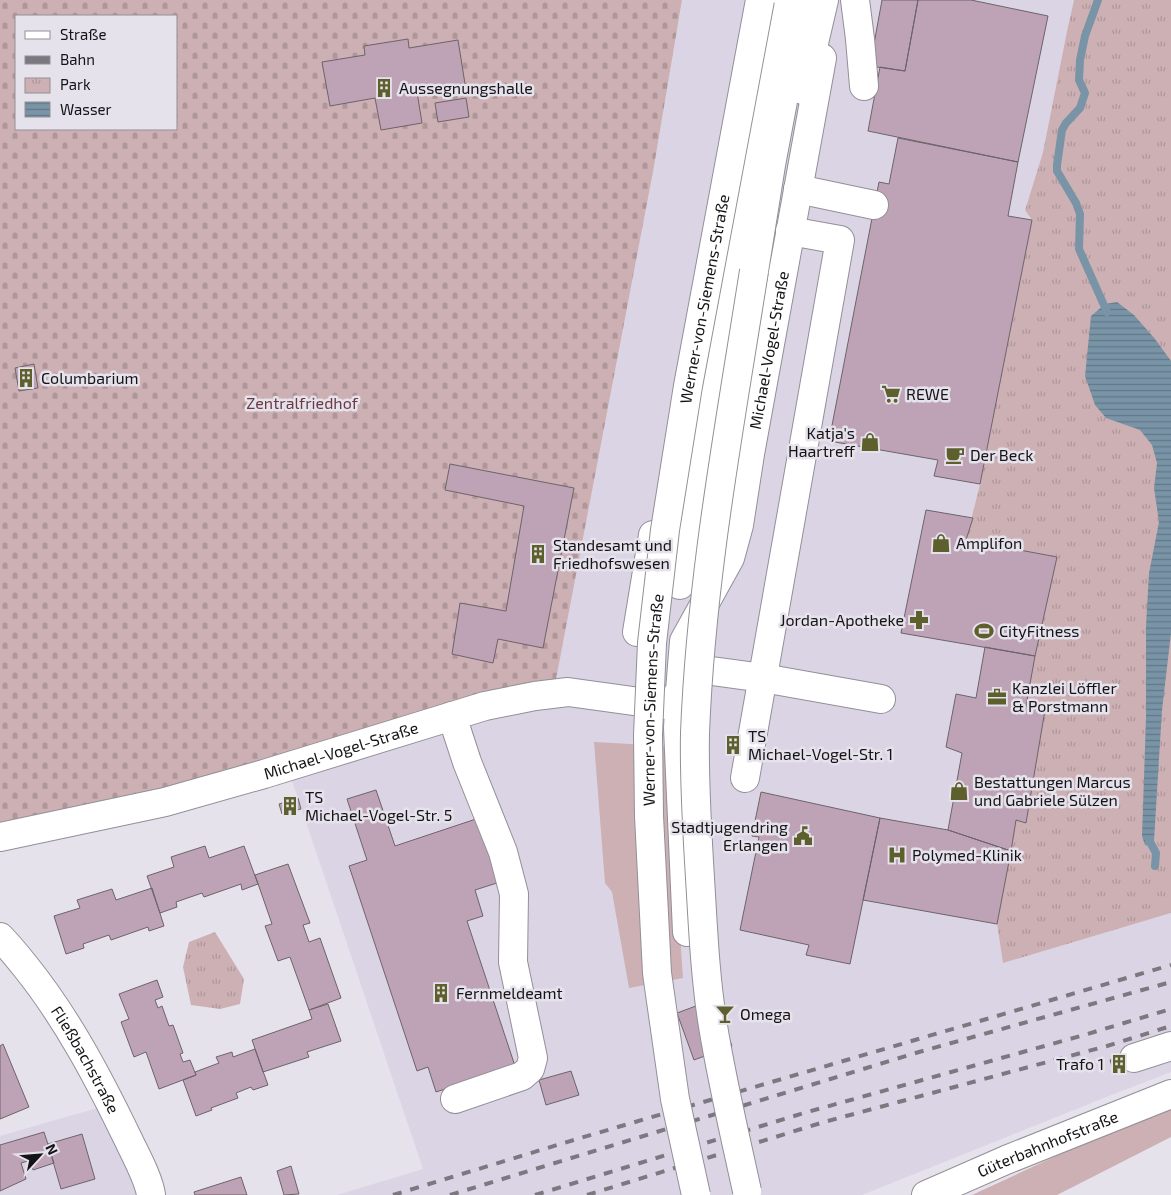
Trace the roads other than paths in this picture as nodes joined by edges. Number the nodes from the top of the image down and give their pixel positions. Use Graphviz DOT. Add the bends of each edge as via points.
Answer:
graph roads {
  1 [pos="750,0"];
  2 [pos="760,0"];
  3 [pos="787,0"];
  4 [pos="802,0"];
  5 [pos="824,0"];
  6 [pos="834,0"];
  7 [pos="855,0"];
  8 [pos="864,86"];
  9 [pos="771,165"];
  10 [pos="798,190"];
  11 [pos="874,205"];
  12 [pos="790,231"];
  13 [pos="645,580"];
  14 [pos="680,585"];
  15 [pos="638,632"];
  16 [pos="682,667"];
  17 [pos="763,678"];
  18 [pos="881,699"];
  19 [pos="452,716"];
  20 [pos="745,778"];
  21 [pos="0,837"];
  22 [pos="686,932"];
  23 [pos="0,937"];
  24 [pos="1171,1046"];
  25 [pos="1134,1058"];
  26 [pos="1171,1094"];
  27 [pos="455,1099"];
  28 [pos="748,1194"];
  29 [pos="151,1195"];
  30 [pos="696,1195"];
  31 [pos="926,1195"];
  1 -- 13 [label="main road"];
  2 -- 30 [label="main road, Werner-von-Siemens-Straße, bridge" via="688,386 665,530 652,644 648,816 658,973 675,1098"];
  3 -- 14 [label="main road" via="712,368"];
  4 -- 9 [label="main road"];
  5 -- 9 [label="main road" via="802,92"];
  6 -- 10 [label="main road, Michael-Vogel-Straße"];
  7 -- 8 [label="main road"];
  9 -- 28 [label="main road, bridge" via="712,542 699,659 695,735 705,965"];
  10 -- 11 [label="main road"];
  10 -- 12 [label="main road, Michael-Vogel-Straße"];
  12 -- 16 [label="main road, Michael-Vogel-Straße" via="730,558"];
  12 -- 17 [label="main road" via="840,240"];
  13 -- 14 [label="main road"];
  13 -- 15 [label="main road"];
  14 -- 16 [label="main road"];
  16 -- 17 [label="main road"];
  16 -- 19 [label="main road, Michael-Vogel-Straße" via="673,700 662,705 568,692 485,706"];
  16 -- 22 [label="main road, Michael-Vogel-Straße" via="678,728"];
  17 -- 18 [label="main road"];
  17 -- 20 [label="main road"];
  19 -- 21 [label="main road, Michael-Vogel-Straße" via="165,802"];
  19 -- 27 [label="main road" via="503,852 514,894 513,962 532,1058 530,1069 522,1076"];
  23 -- 29 [label="main road, Fließbachstraße" via="35,979 68,1028 116,1114"];
  24 -- 25 [label="main road"];
  26 -- 31 [label="main road, Güterbahnhofstraße"];
}
